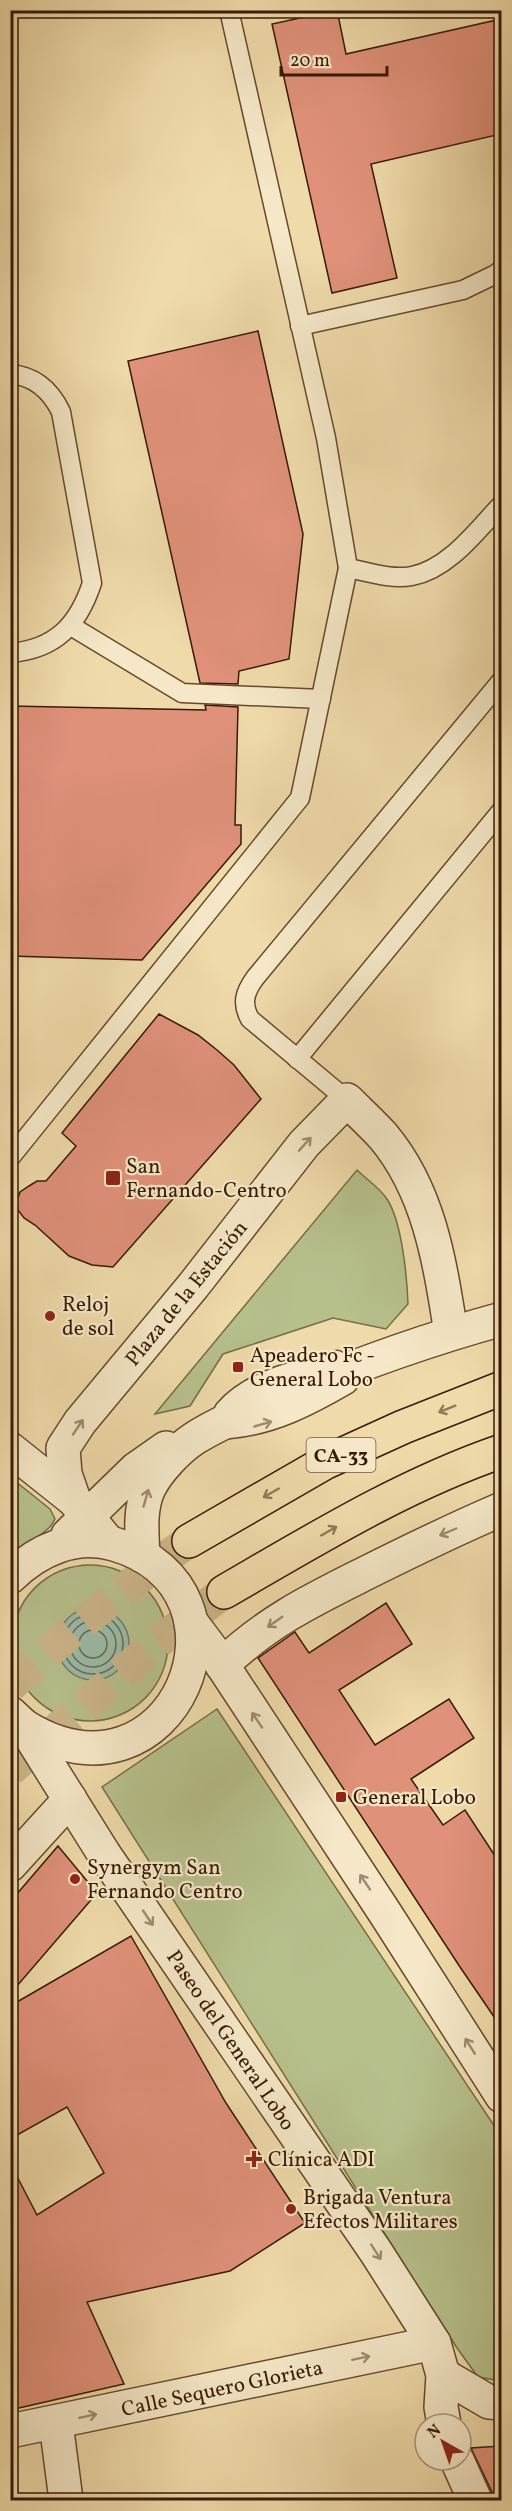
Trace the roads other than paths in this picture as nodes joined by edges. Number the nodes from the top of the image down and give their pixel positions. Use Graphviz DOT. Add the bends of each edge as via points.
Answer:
graph roads {
  1 [pos="229,10"];
  2 [pos="501,269"];
  3 [pos="300,326"];
  4 [pos="10,374"];
  5 [pos="501,504"];
  6 [pos="348,568"];
  7 [pos="71,626"];
  8 [pos="10,653"];
  9 [pos="501,680"];
  10 [pos="321,699"];
  11 [pos="501,810"];
  12 [pos="297,1059"];
  13 [pos="347,1101"];
  14 [pos="10,1158"];
  15 [pos="501,1319"];
  16 [pos="451,1333"];
  17 [pos="501,1388"];
  18 [pos="199,1435"];
  19 [pos="10,1449"];
  20 [pos="501,1451"];
  21 [pos="81,1509"];
  22 [pos="501,1509"];
  23 [pos="189,1541"];
  24 [pos="108,1542"];
  25 [pos="55,1547"];
  26 [pos="143,1556"];
  27 [pos="10,1577"];
  28 [pos="224,1592"];
  29 [pos="191,1622"];
  30 [pos="222,1665"];
  31 [pos="17,1719"];
  32 [pos="70,1799"];
  33 [pos="10,1865"];
  34 [pos="501,2096"];
  35 [pos="434,2343"];
  36 [pos="443,2375"];
  37 [pos="501,2403"];
  38 [pos="442,2412"];
  39 [pos="56,2423"];
  40 [pos="10,2431"];
  41 [pos="462,2472"];
  42 [pos="66,2500"];
  43 [pos="475,2500"];
  1 -- 3 [label="lane"];
  2 -- 3 [label="lane" via="463,290"];
  3 -- 6 [label="lane" via="326,438"];
  4 -- 7 [label="lane" via="30,378 43,386 61,412 92,583"];
  5 -- 6 [label="lane" via="432,569 412,576 390,577"];
  6 -- 10 [label="lane"];
  7 -- 8 [label="lane" via="30,651"];
  7 -- 10 [label="lane" via="182,693"];
  9 -- 12 [label="lane" via="248,987 244,1004 250,1019"];
  10 -- 14 [label="lane" via="300,798"];
  11 -- 12 [label="lane"];
  12 -- 13 [label="lane"];
  13 -- 16 [label="street" via="383,1136 423,1204"];
  21 -- 13 [label="street, Plaza de la Estación, one-way" via="65,1474 63,1449 80,1422 304,1144"];
  15 -- 16 [label="street"];
  16 -- 18 [label="street" via="278,1398"];
  17 -- 23 [label="highway, CA-33, one-way" via="326,1462"];
  18 -- 21 [label="street" via="177,1442"];
  26 -- 18 [label="street, one-way" via="141,1528 149,1488 173,1457"];
  19 -- 21 [label="street"];
  28 -- 20 [label="highway, CA-33, one-way" via="351,1518"];
  21 -- 24 [label="street"];
  21 -- 25 [label="street"];
  22 -- 30 [label="street, one-way" via="290,1611"];
  24 -- 25 [label="street" via="90,1540"];
  24 -- 26 [label="street"];
  25 -- 27 [label="street" via="24,1563"];
  26 -- 29 [label="street" via="171,1580"];
  29 -- 30 [label="street"];
  29 -- 31 [label="street" via="193,1644 183,1690 154,1726 134,1738 112,1746 66,1746 44,1738"];
  34 -- 30 [label="street, one-way"];
  31 -- 32 [label="street, Paseo del General Lobo"];
  32 -- 33 [label="street"];
  32 -- 35 [label="street, Paseo del General Lobo, one-way"];
  35 -- 36 [label="street, Paseo del General Lobo"];
  39 -- 35 [label="street, Calle Sequero Glorieta, one-way"];
  36 -- 37 [label="street" via="489,2402"];
  36 -- 38 [label="street, Paseo del General Lobo"];
  39 -- 40 [label="street, Calle Sequero Glorieta"];
  39 -- 42 [label="street"];
  41 -- 43 [label="street"];
}
